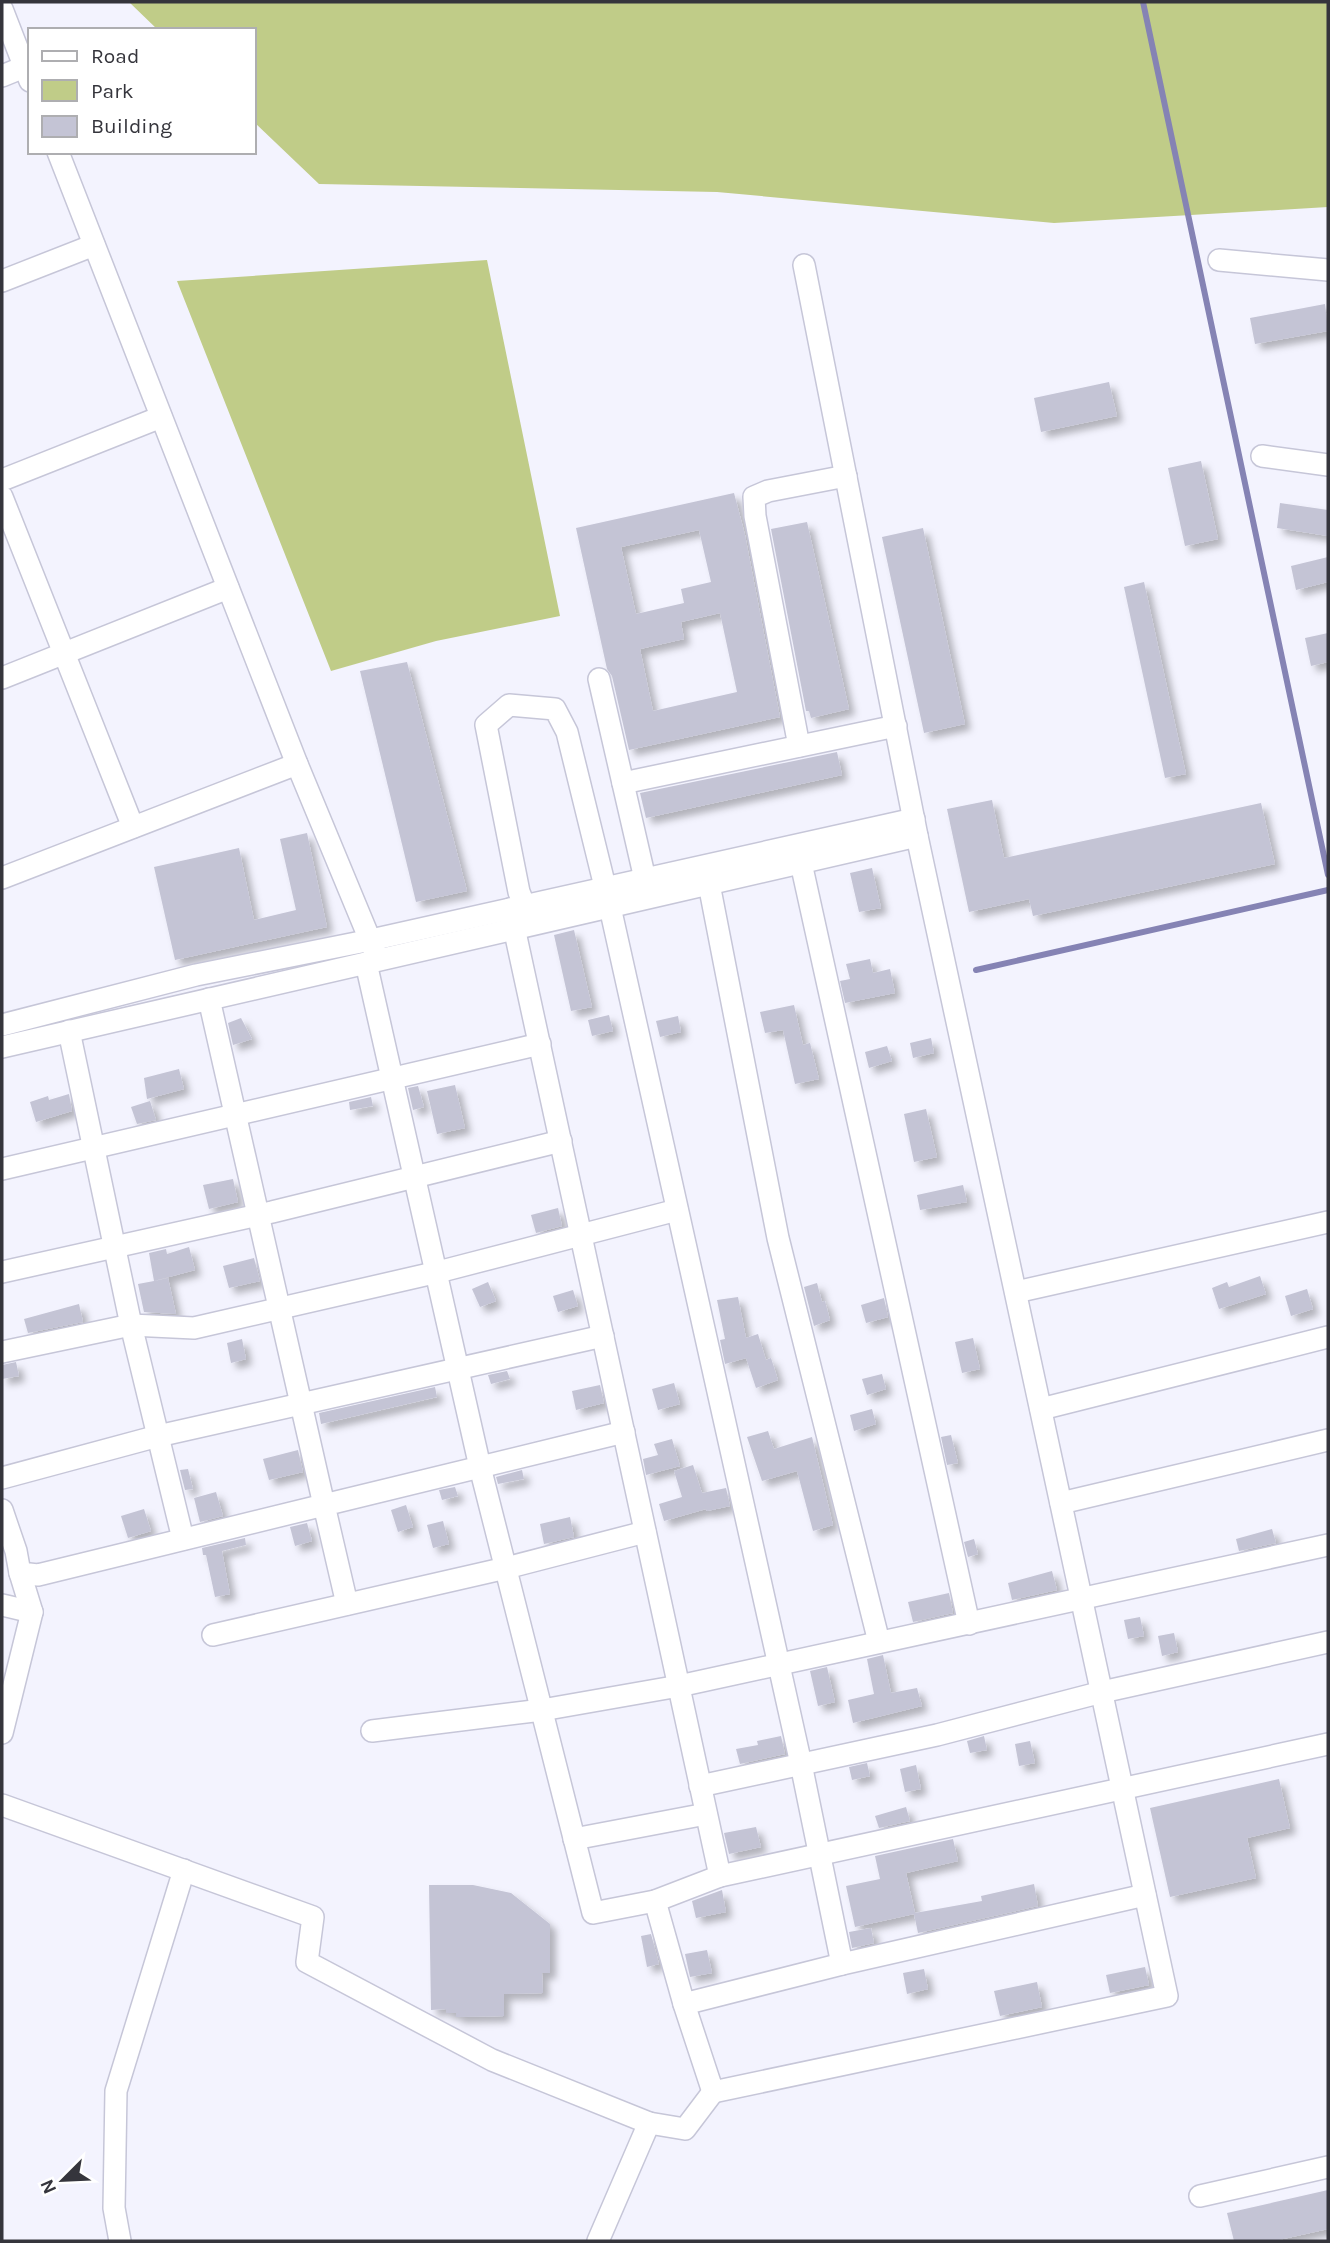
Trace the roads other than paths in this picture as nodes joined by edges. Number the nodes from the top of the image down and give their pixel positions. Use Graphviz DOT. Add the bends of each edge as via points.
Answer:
graph roads {
  1 [pos="2,9"];
  2 [pos="27,74"];
  3 [pos="2,76"];
  4 [pos="59,154"];
  5 [pos="94,245"];
  6 [pos="1219,260"];
  7 [pos="804,265"];
  8 [pos="1328,270"];
  9 [pos="2,281"];
  10 [pos="161,417"];
  11 [pos="1262,456"];
  12 [pos="1328,466"];
  13 [pos="846,476"];
  14 [pos="2,480"];
  15 [pos="2,498"];
  16 [pos="228,588"];
  17 [pos="64,653"];
  18 [pos="2,678"];
  19 [pos="599,679"];
  20 [pos="896,726"];
  21 [pos="799,746"];
  22 [pos="297,764"];
  23 [pos="623,783"];
  24 [pos="133,827"];
  25 [pos="916,828"];
  26 [pos="801,863"];
  27 [pos="2,878"];
  28 [pos="645,879"];
  29 [pos="709,884"];
  30 [pos="608,898"];
  31 [pos="517,915"];
  32 [pos="372,954"];
  33 [pos="209,999"];
  34 [pos="2,1025"];
  35 [pos="69,1031"];
  36 [pos="540,1044"];
  37 [pos="2,1047"];
  38 [pos="393,1078"];
  39 [pos="235,1114"];
  40 [pos="561,1141"];
  41 [pos="95,1147"];
  42 [pos="2,1169"];
  43 [pos="415,1177"];
  44 [pos="677,1210"];
  45 [pos="258,1215"];
  46 [pos="1328,1222"];
  47 [pos="581,1234"];
  48 [pos="115,1247"];
  49 [pos="2,1272"];
  50 [pos="438,1272"];
  51 [pos="1016,1292"];
  52 [pos="280,1309"];
  53 [pos="131,1325"];
  54 [pos="603,1336"];
  55 [pos="1328,1337"];
  56 [pos="2,1352"];
  57 [pos="457,1369"];
  58 [pos="301,1404"];
  59 [pos="1041,1409"];
  60 [pos="624,1432"];
  61 [pos="158,1436"];
  62 [pos="1328,1440"];
  63 [pos="480,1467"];
  64 [pos="2,1478"];
  65 [pos="1061,1503"];
  66 [pos="324,1505"];
  67 [pos="2,1510"];
  68 [pos="645,1532"];
  69 [pos="183,1539"];
  70 [pos="1328,1545"];
  71 [pos="506,1568"];
  72 [pos="20,1573"];
  73 [pos="1082,1600"];
  74 [pos="347,1604"];
  75 [pos="2,1605"];
  76 [pos="32,1612"];
  77 [pos="969,1624"];
  78 [pos="213,1635"];
  79 [pos="879,1642"];
  80 [pos="1328,1642"];
  81 [pos="778,1666"];
  82 [pos="679,1686"];
  83 [pos="1101,1692"];
  84 [pos="542,1710"];
  85 [pos="372,1731"];
  86 [pos="2,1733"];
  87 [pos="1328,1744"];
  88 [pos="801,1764"];
  89 [pos="700,1786"];
  90 [pos="1122,1788"];
  91 [pos="2,1805"];
  92 [pos="706,1814"];
  93 [pos="574,1839"];
  94 [pos="819,1855"];
  95 [pos="184,1870"];
  96 [pos="720,1876"];
  97 [pos="1145,1895"];
  98 [pos="655,1901"];
  99 [pos="842,1964"];
  100 [pos="684,2004"];
  101 [pos="713,2092"];
  102 [pos="649,2123"];
  103 [pos="1328,2167"];
  104 [pos="1200,2196"];
  105 [pos="120,2241"];
  106 [pos="598,2241"];
  1 -- 2 [label="street"];
  2 -- 3 [label="street"];
  4 -- 5 [label="street"];
  5 -- 9 [label="street"];
  5 -- 10 [label="street"];
  6 -- 8 [label="street"];
  7 -- 13 [label="street"];
  10 -- 14 [label="street"];
  10 -- 16 [label="street"];
  11 -- 12 [label="street"];
  13 -- 20 [label="street"];
  13 -- 21 [label="street" via="754,497"];
  15 -- 17 [label="street"];
  16 -- 17 [label="street"];
  16 -- 22 [label="street"];
  17 -- 18 [label="street"];
  17 -- 24 [label="street"];
  19 -- 23 [label="street"];
  20 -- 21 [label="street"];
  20 -- 25 [label="street"];
  21 -- 23 [label="street"];
  22 -- 24 [label="street"];
  22 -- 32 [label="street"];
  23 -- 28 [label="street"];
  24 -- 27 [label="street"];
  25 -- 26 [label="street"];
  25 -- 28 [label="street"];
  25 -- 51 [label="street"];
  26 -- 29 [label="street"];
  26 -- 77 [label="street"];
  28 -- 30 [label="street"];
  29 -- 30 [label="street"];
  29 -- 79 [label="street" via="778,1238"];
  30 -- 31 [label="street"];
  30 -- 31 [label="street" via="566,732 555,709 509,705 486,725 519,892"];
  30 -- 44 [label="street"];
  31 -- 32 [label="street"];
  31 -- 36 [label="street"];
  32 -- 33 [label="street"];
  32 -- 34 [label="street" via="196,975"];
  32 -- 38 [label="street"];
  33 -- 35 [label="street"];
  33 -- 39 [label="street"];
  35 -- 37 [label="street"];
  35 -- 41 [label="street"];
  36 -- 38 [label="street"];
  36 -- 40 [label="street"];
  38 -- 39 [label="street"];
  38 -- 43 [label="street"];
  39 -- 41 [label="street"];
  39 -- 45 [label="street"];
  40 -- 43 [label="street"];
  40 -- 47 [label="street"];
  41 -- 42 [label="street"];
  41 -- 48 [label="street"];
  43 -- 45 [label="street"];
  43 -- 50 [label="street"];
  44 -- 47 [label="street"];
  44 -- 81 [label="street"];
  45 -- 48 [label="street"];
  45 -- 52 [label="street"];
  46 -- 51 [label="street"];
  47 -- 50 [label="street"];
  47 -- 54 [label="street"];
  48 -- 49 [label="street"];
  48 -- 53 [label="street"];
  50 -- 52 [label="street"];
  50 -- 57 [label="street"];
  51 -- 59 [label="street"];
  52 -- 53 [label="street" via="194,1328"];
  52 -- 58 [label="street"];
  53 -- 56 [label="street"];
  53 -- 61 [label="street"];
  54 -- 57 [label="street"];
  54 -- 60 [label="street"];
  55 -- 59 [label="street"];
  57 -- 58 [label="street"];
  57 -- 63 [label="street"];
  58 -- 61 [label="street"];
  58 -- 66 [label="street"];
  59 -- 65 [label="street"];
  60 -- 63 [label="street"];
  60 -- 68 [label="street"];
  61 -- 64 [label="street"];
  61 -- 69 [label="street"];
  62 -- 65 [label="street"];
  63 -- 66 [label="street"];
  63 -- 71 [label="street"];
  65 -- 73 [label="street"];
  66 -- 69 [label="street"];
  66 -- 74 [label="street"];
  67 -- 72 [label="street"];
  68 -- 71 [label="street"];
  68 -- 82 [label="street"];
  69 -- 72 [label="street" via="38,1575"];
  70 -- 73 [label="street"];
  71 -- 74 [label="street"];
  71 -- 84 [label="street"];
  72 -- 76 [label="street"];
  73 -- 77 [label="street"];
  73 -- 83 [label="street"];
  74 -- 78 [label="street"];
  75 -- 76 [label="street"];
  76 -- 86 [label="street"];
  77 -- 79 [label="street"];
  79 -- 81 [label="street"];
  80 -- 83 [label="street"];
  81 -- 82 [label="street"];
  81 -- 88 [label="street"];
  82 -- 84 [label="street"];
  82 -- 89 [label="street"];
  83 -- 88 [label="street" via="937,1735"];
  83 -- 90 [label="street"];
  84 -- 85 [label="street"];
  84 -- 93 [label="street"];
  87 -- 90 [label="street"];
  88 -- 89 [label="street"];
  88 -- 94 [label="street"];
  89 -- 92 [label="street"];
  90 -- 94 [label="street"];
  90 -- 97 [label="street"];
  91 -- 95 [label="street"];
  92 -- 93 [label="street"];
  92 -- 96 [label="street"];
  93 -- 98 [label="street" via="593,1913"];
  94 -- 96 [label="street"];
  94 -- 99 [label="street"];
  95 -- 102 [label="street" via="313,1917 307,1962 492,2060"];
  95 -- 105 [label="street" via="116,2091 114,2208"];
  96 -- 98 [label="street"];
  97 -- 99 [label="street"];
  97 -- 101 [label="street" via="1167,1996"];
  98 -- 100 [label="street"];
  99 -- 100 [label="street"];
  100 -- 101 [label="street"];
  101 -- 102 [label="street" via="685,2129"];
  102 -- 106 [label="street"];
  103 -- 104 [label="street"];
}
